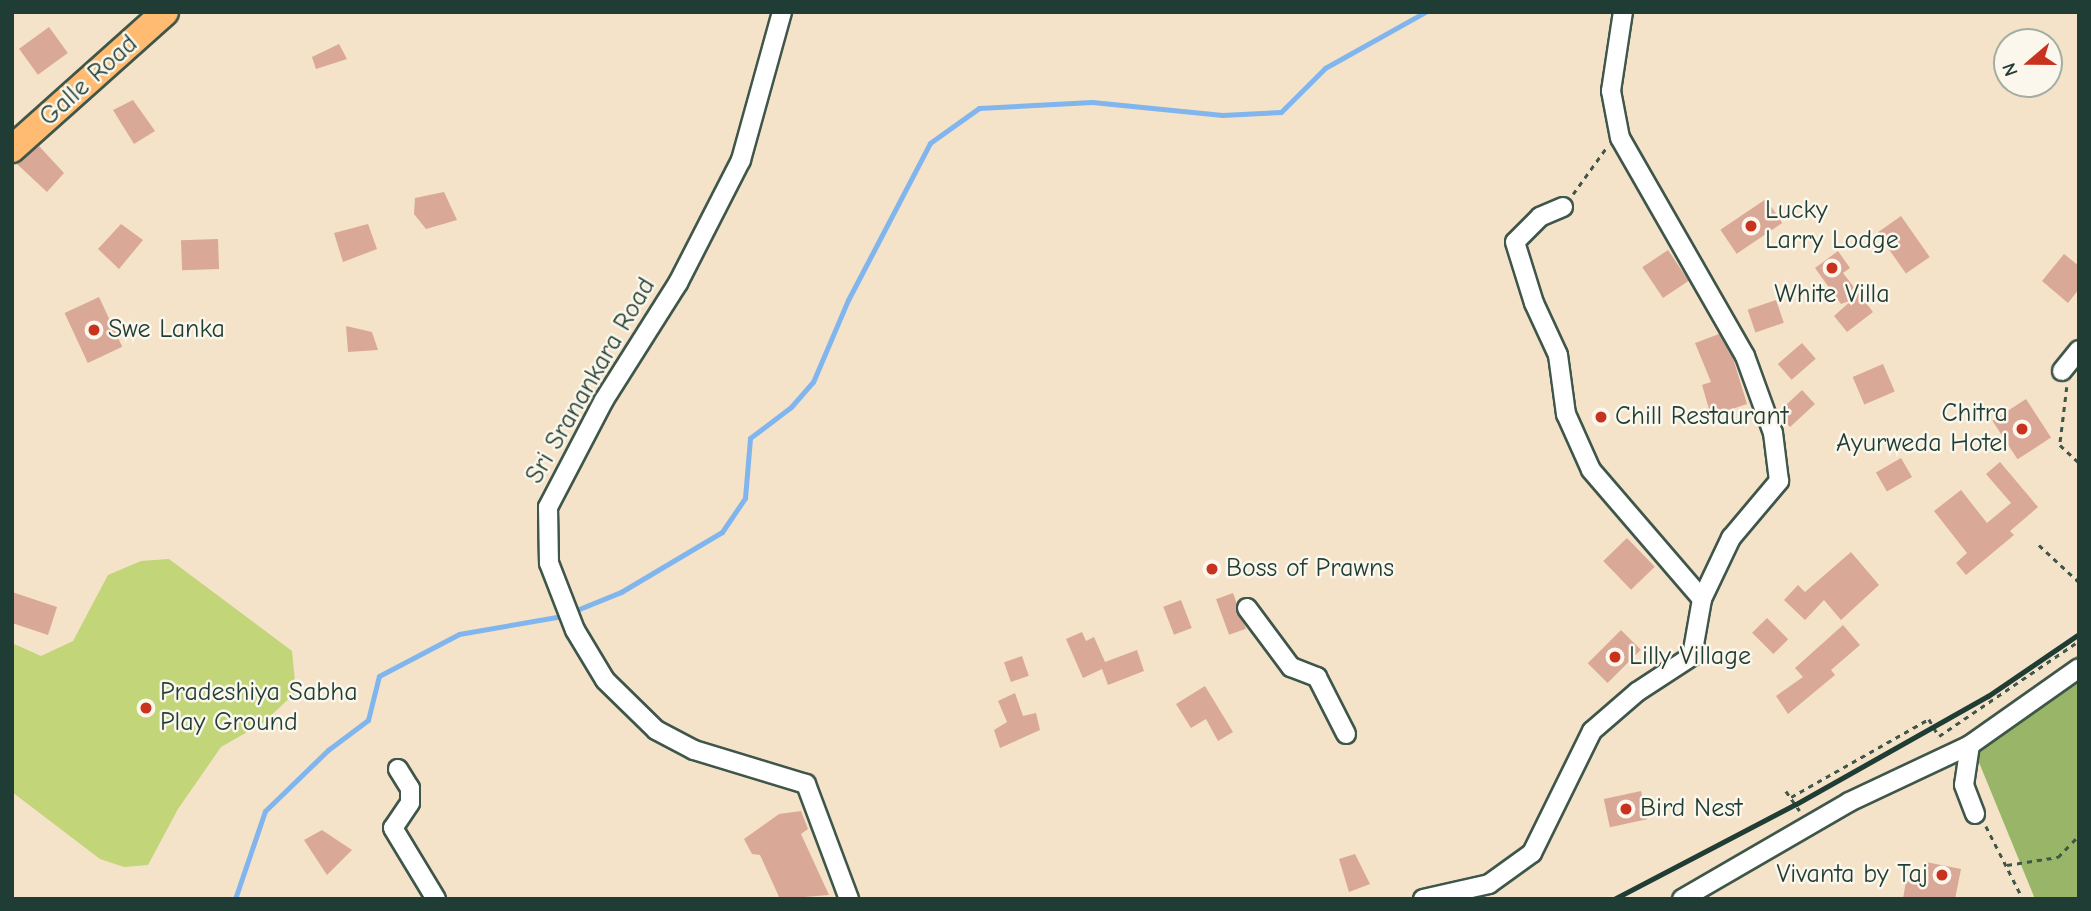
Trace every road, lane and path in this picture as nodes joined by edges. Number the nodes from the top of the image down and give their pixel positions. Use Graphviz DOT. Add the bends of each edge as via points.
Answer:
graph roads {
  1 [pos="165,12"];
  2 [pos="782,12"];
  3 [pos="1623,12"];
  4 [pos="1620,138"];
  5 [pos="12,149"];
  6 [pos="1563,208"];
  7 [pos="2079,350"];
  8 [pos="2062,370"];
  9 [pos="2079,463"];
  10 [pos="2039,545"];
  11 [pos="2079,582"];
  12 [pos="1702,599"];
  13 [pos="1247,608"];
  14 [pos="2079,642"];
  15 [pos="2079,668"];
  16 [pos="1346,734"];
  17 [pos="1969,746"];
  18 [pos="398,769"];
  19 [pos="1786,791"];
  20 [pos="1791,797"];
  21 [pos="1796,804"];
  22 [pos="1975,814"];
  23 [pos="2079,835"];
  24 [pos="2007,865"];
  25 [pos="436,899"];
  26 [pos="849,899"];
  27 [pos="1423,899"];
  28 [pos="1682,899"];
  29 [pos="2023,899"];
  1 -- 5 [label="highway, Galle Road"];
  2 -- 26 [label="street, Sri Sranankara Road" via="741,160 678,283 604,400 548,506 549,563 575,630 605,680 656,730 694,750 806,784"];
  3 -- 4 [label="street" via="1611,91"];
  4 -- 6 [label="path" via="1606,148"];
  4 -- 12 [label="street" via="1745,356 1773,433 1779,481 1731,538"];
  6 -- 12 [label="street" via="1540,217 1515,242 1534,303 1558,355 1566,414 1591,470"];
  7 -- 8 [label="street"];
  8 -- 9 [label="path" via="2068,404 2060,445"];
  10 -- 11 [label="path"];
  12 -- 27 [label="street" via="1692,656 1637,692 1592,731 1532,853 1489,884"];
  13 -- 16 [label="street" via="1291,667 1317,677"];
  14 -- 20 [label="path" via="1939,736 1929,719"];
  15 -- 17 [label="street"];
  17 -- 22 [label="street" via="1964,785"];
  17 -- 28 [label="street" via="1849,802"];
  18 -- 25 [label="street" via="410,788 410,803 393,828"];
  19 -- 20 [label="path"];
  20 -- 21 [label="path"];
  22 -- 24 [label="path" via="1995,835"];
  23 -- 24 [label="path" via="2058,857"];
  24 -- 29 [label="path"];
}
